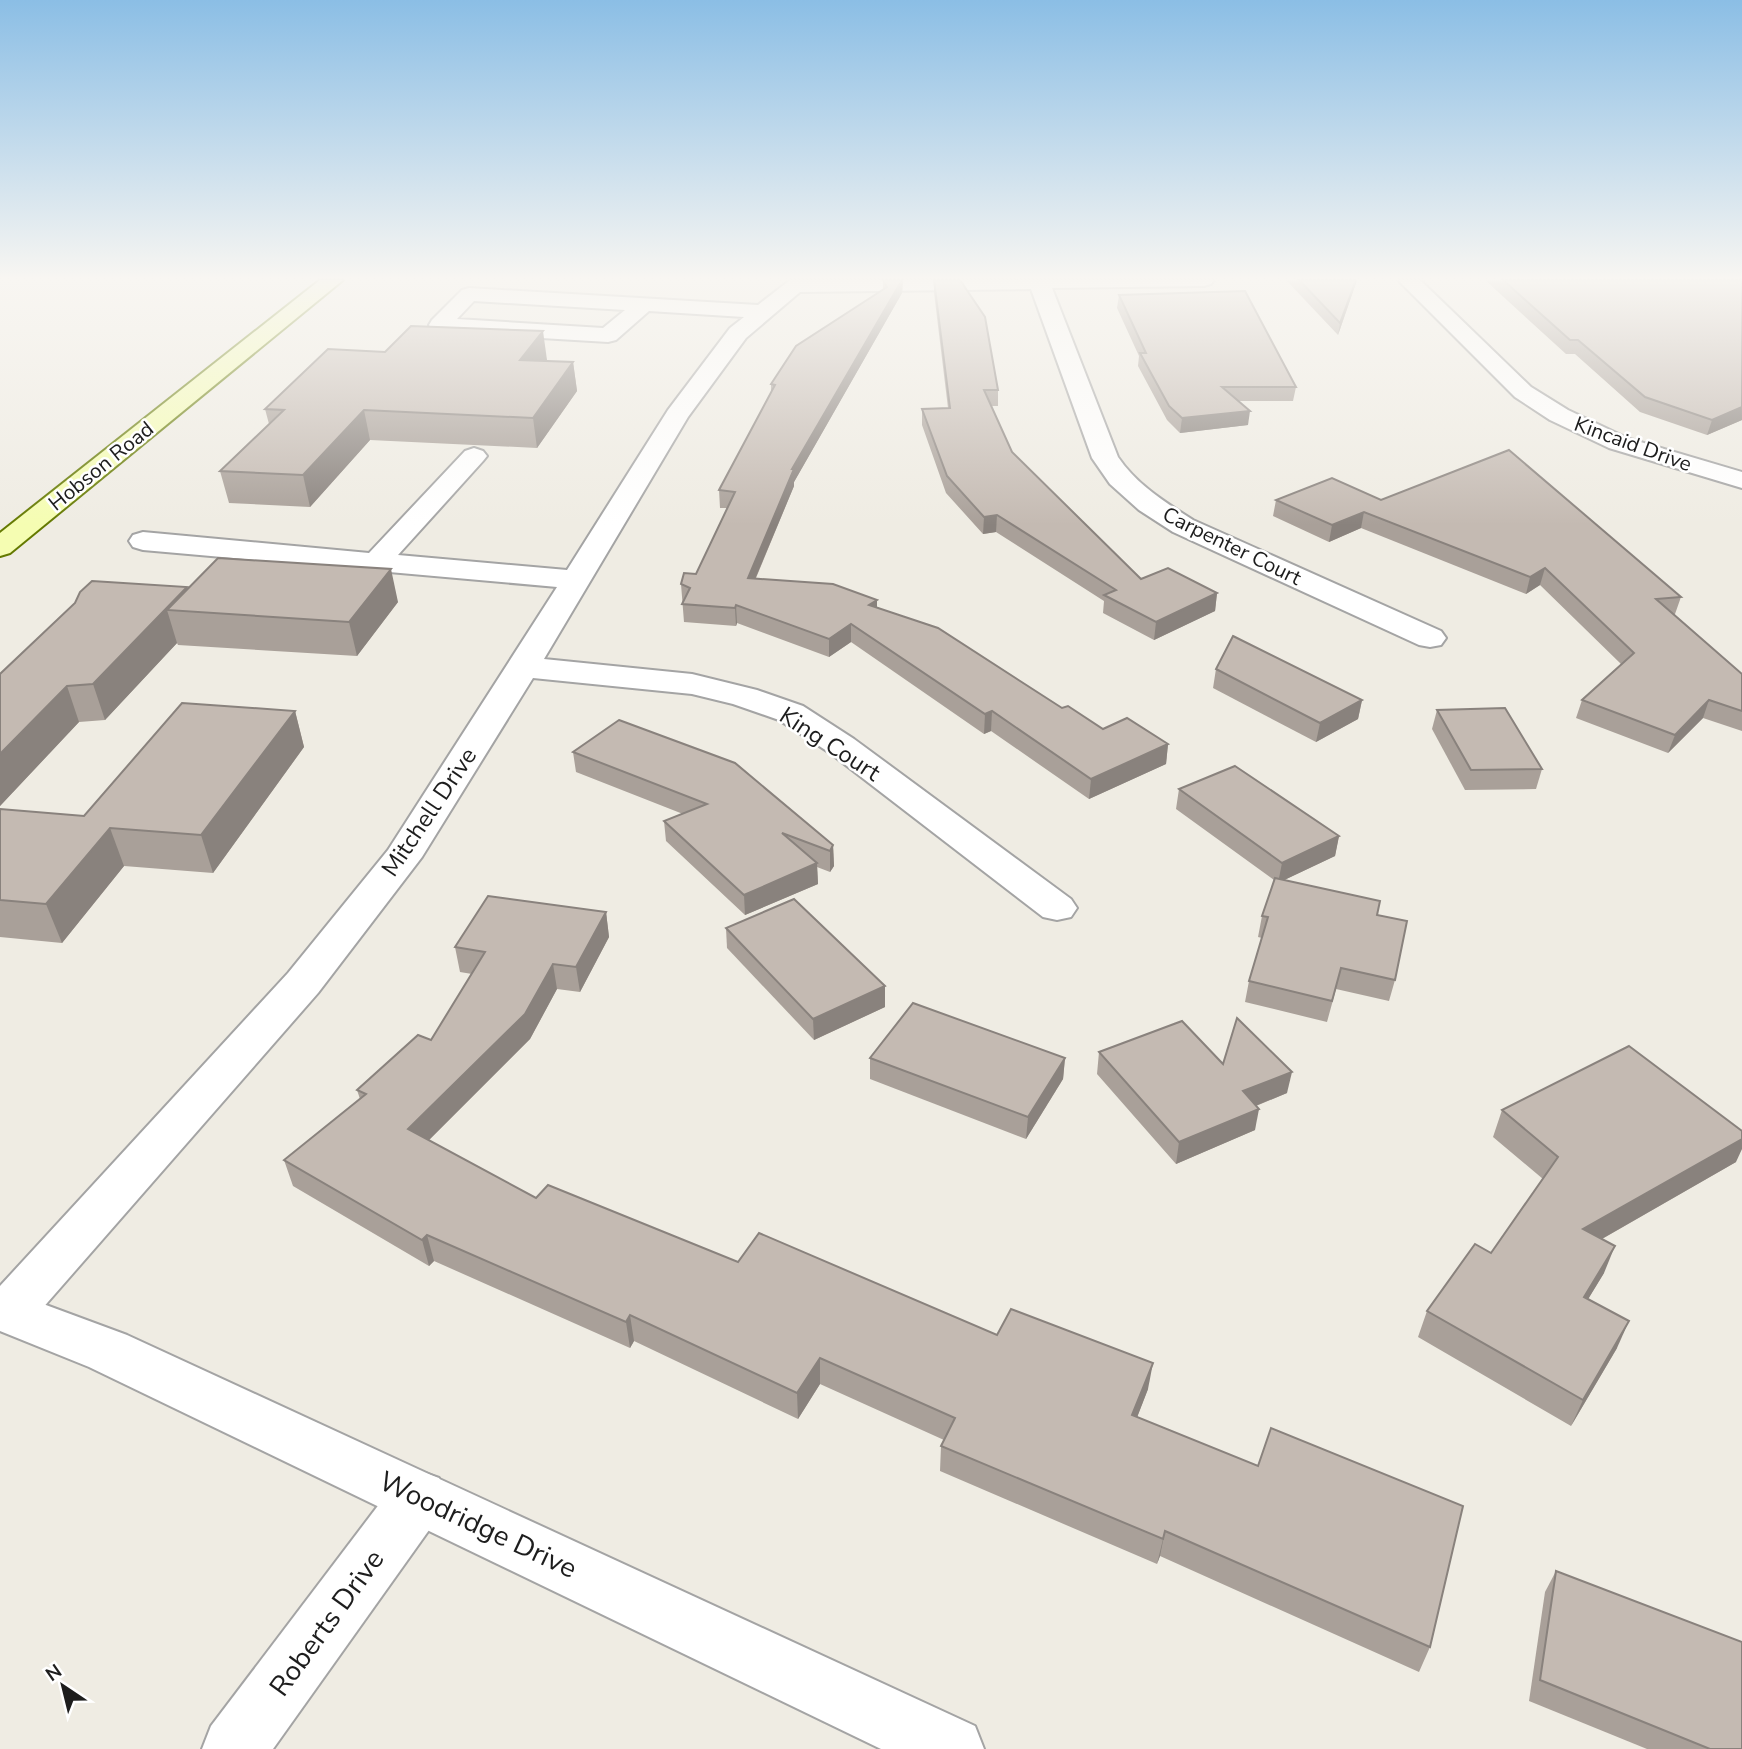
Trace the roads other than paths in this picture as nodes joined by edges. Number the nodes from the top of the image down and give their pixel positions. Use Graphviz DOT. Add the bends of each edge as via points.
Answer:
graph roads {
  1 [pos="231,362"];
  2 [pos="717,362"];
  3 [pos="1068,362"];
  4 [pos="1493,362"];
  5 [pos="474,456"];
  6 [pos="1742,480"];
  7 [pos="143,541"];
  8 [pos="0,547"];
  9 [pos="376,562"];
  10 [pos="577,580"];
  11 [pos="1430,638"];
  12 [pos="523,667"];
  13 [pos="1057,908"];
  14 [pos="4,1310"];
  15 [pos="419,1497"];
  16 [pos="234,1749"];
  17 [pos="952,1749"];
  1 -- 8 [label="main road, Hobson Road"];
  2 -- 10 [label="street, Mitchell Drive" via="677,415"];
  3 -- 11 [label="street, Carpenter Court" via="1095,438 1119,478 1149,504 1183,526"];
  4 -- 6 [label="street, Kincaid Drive" via="1523,391 1559,415 1618,443"];
  5 -- 9 [label="street"];
  7 -- 9 [label="street"];
  9 -- 10 [label="street"];
  10 -- 12 [label="street, Mitchell Drive"];
  12 -- 13 [label="street, King Court" via="692,684 791,713 842,746"];
  12 -- 14 [label="street, Mitchell Drive" via="403,857 303,983"];
  14 -- 15 [label="street, Woodridge Drive" via="108,1351"];
  15 -- 16 [label="street, Roberts Drive"];
  15 -- 17 [label="street, Woodridge Drive"];
}
